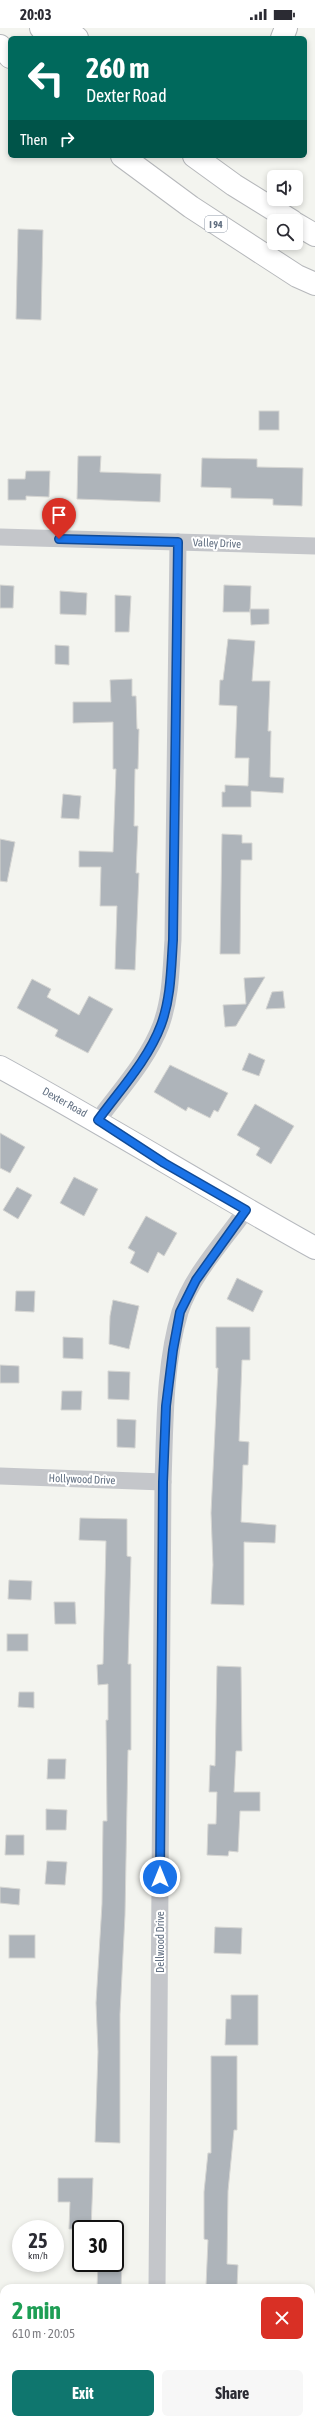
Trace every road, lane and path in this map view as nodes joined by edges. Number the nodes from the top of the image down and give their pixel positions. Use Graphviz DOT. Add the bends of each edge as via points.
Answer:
graph roads {
  1 [pos="41,28"];
  2 [pos="65,28"];
  3 [pos="50,36"];
  4 [pos="75,36"];
  5 [pos="0,46"];
  6 [pos="0,51"];
  7 [pos="8,56"];
  8 [pos="8,57"];
  9 [pos="125,158"];
  10 [pos="197,158"];
  11 [pos="281,214"];
  12 [pos="303,228"];
  13 [pos="315,236"];
  14 [pos="315,284"];
  15 [pos="0,537"];
  16 [pos="178,542"];
  17 [pos="315,546"];
  18 [pos="0,1067"];
  19 [pos="98,1120"];
  20 [pos="246,1210"];
  21 [pos="315,1248"];
  22 [pos="0,1476"];
  23 [pos="163,1482"];
  24 [pos="157,2284"];
  1 -- 3 [label="main road"];
  2 -- 4 [label="main road"];
  5 -- 7 [label="main road"];
  6 -- 8 [label="main road"];
  9 -- 14 [label="main road, I 94" via="191,207 297,276"];
  10 -- 11 [label="main road"];
  12 -- 13 [label="main road"];
  15 -- 16 [label="street, Valley Drive"];
  16 -- 17 [label="street, Valley Drive"];
  16 -- 19 [label="street" via="173,940 170,990 161,1026 145,1054"];
  18 -- 19 [label="main road, Dexter Road"];
  19 -- 20 [label="main road, Dexter Road" via="164,1163"];
  20 -- 21 [label="main road, Dexter Road"];
  20 -- 23 [label="street, Dellwood Drive" via="196,1280 180,1312 166,1406"];
  22 -- 23 [label="street, Hollywood Drive"];
  23 -- 24 [label="street, Dellwood Drive"];
}
